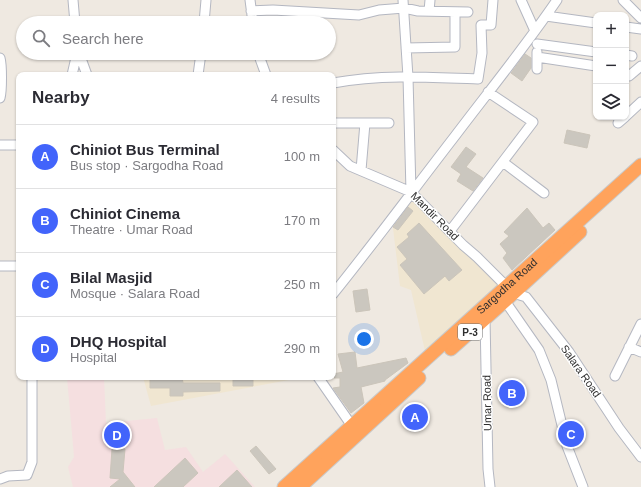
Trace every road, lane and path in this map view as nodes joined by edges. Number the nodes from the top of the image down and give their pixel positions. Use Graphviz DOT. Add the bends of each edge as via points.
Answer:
graph roads {
  1 [pos="73,0"];
  2 [pos="206,0"];
  3 [pos="250,0"];
  4 [pos="430,0"];
  5 [pos="493,0"];
  6 [pos="521,0"];
  7 [pos="557,0"];
  8 [pos="623,0"];
  9 [pos="404,4"];
  10 [pos="251,11"];
  11 [pos="429,11"];
  12 [pos="455,12"];
  13 [pos="468,12"];
  14 [pos="74,16"];
  15 [pos="205,16"];
  16 [pos="252,16"];
  17 [pos="546,16"];
  18 [pos="641,18"];
  19 [pos="593,23"];
  20 [pos="629,27"];
  21 [pos="641,29"];
  22 [pos="534,32"];
  23 [pos="537,44"];
  24 [pos="406,48"];
  25 [pos="593,52"];
  26 [pos="537,57"];
  27 [pos="0,58"];
  28 [pos="76,60"];
  29 [pos="82,60"];
  30 [pos="199,60"];
  31 [pos="261,60"];
  32 [pos="593,66"];
  33 [pos="641,66"];
  34 [pos="537,69"];
  35 [pos="73,72"];
  36 [pos="88,72"];
  37 [pos="198,72"];
  38 [pos="265,72"];
  39 [pos="629,76"];
  40 [pos="408,77"];
  41 [pos="336,82"];
  42 [pos="488,92"];
  43 [pos="0,98"];
  44 [pos="641,102"];
  45 [pos="629,113"];
  46 [pos="336,123"];
  47 [pos="365,123"];
  48 [pos="389,123"];
  49 [pos="0,145"];
  50 [pos="16,145"];
  51 [pos="336,153"];
  52 [pos="503,162"];
  53 [pos="641,165"];
  54 [pos="361,170"];
  55 [pos="641,177"];
  56 [pos="411,192"];
  57 [pos="544,193"];
  58 [pos="598,210"];
  59 [pos="450,231"];
  60 [pos="0,266"];
  61 [pos="16,266"];
  62 [pos="336,290"];
  63 [pos="508,293"];
  64 [pos="485,318"];
  65 [pos="640,330"];
  66 [pos="629,347"];
  67 [pos="641,352"];
  68 [pos="434,358"];
  69 [pos="615,376"];
  70 [pos="32,380"];
  71 [pos="320,380"];
  72 [pos="386,402"];
  73 [pos="352,426"];
  74 [pos="641,457"];
  75 [pos="0,479"];
  76 [pos="284,487"];
  77 [pos="300,487"];
  78 [pos="490,487"];
  79 [pos="583,487"];
  1 -- 14 [label="street"];
  2 -- 15 [label="street"];
  3 -- 10 [label="street"];
  4 -- 11 [label="street"];
  5 -- 40 [label="street" via="492,25 481,25 482,53 478,79"];
  6 -- 22 [label="street"];
  7 -- 17 [label="street"];
  8 -- 18 [label="street"];
  9 -- 10 [label="street" via="359,15"];
  9 -- 11 [label="street"];
  9 -- 24 [label="street"];
  10 -- 16 [label="street"];
  11 -- 12 [label="street"];
  12 -- 13 [label="street"];
  12 -- 24 [label="street" via="455,47"];
  17 -- 19 [label="street"];
  17 -- 22 [label="street"];
  20 -- 21 [label="street"];
  22 -- 23 [label="street"];
  22 -- 42 [label="street"];
  23 -- 25 [label="street"];
  23 -- 26 [label="street"];
  24 -- 40 [label="street"];
  26 -- 32 [label="street"];
  26 -- 34 [label="street"];
  27 -- 43 [label="street"];
  28 -- 35 [label="street"];
  29 -- 36 [label="street"];
  30 -- 37 [label="street"];
  31 -- 38 [label="street"];
  33 -- 39 [label="street"];
  40 -- 41 [label="street"];
  40 -- 56 [label="street"];
  42 -- 52 [label="street" via="532,122"];
  42 -- 56 [label="street"];
  44 -- 45 [label="street"];
  46 -- 47 [label="street"];
  47 -- 48 [label="street"];
  47 -- 54 [label="street"];
  49 -- 50 [label="street"];
  51 -- 54 [label="street, Mandir Road" via="350,166"];
  52 -- 57 [label="street"];
  52 -- 59 [label="street"];
  53 -- 58 [label="highway, Sargodha Road / P-3"];
  54 -- 56 [label="street, Mandir Road"];
  55 -- 58 [label="highway, Sargodha Road / P-3"];
  56 -- 59 [label="street, Mandir Road"];
  56 -- 62 [label="street"];
  58 -- 63 [label="highway, Sargodha Road / P-3"];
  59 -- 63 [label="street, Mandir Road"];
  60 -- 61 [label="street"];
  63 -- 64 [label="highway, Sargodha Road / P-3"];
  63 -- 68 [label="highway, Sargodha Road / P-3"];
  63 -- 74 [label="street, Salara Road" via="526,298 570,352"];
  63 -- 79 [label="street" via="539,350 551,380 567,446"];
  64 -- 68 [label="highway, Sargodha Road / P-3"];
  64 -- 78 [label="street, Umar Road"];
  65 -- 66 [label="street"];
  66 -- 67 [label="street"];
  66 -- 69 [label="street"];
  68 -- 72 [label="highway, Sargodha Road / P-3"];
  70 -- 75 [label="street" via="32,462 26,476 8,476"];
  71 -- 73 [label="street"];
  72 -- 73 [label="highway, Sargodha Road / P-3"];
  72 -- 77 [label="highway, Sargodha Road / P-3"];
  73 -- 76 [label="highway, Sargodha Road / P-3"];
}
